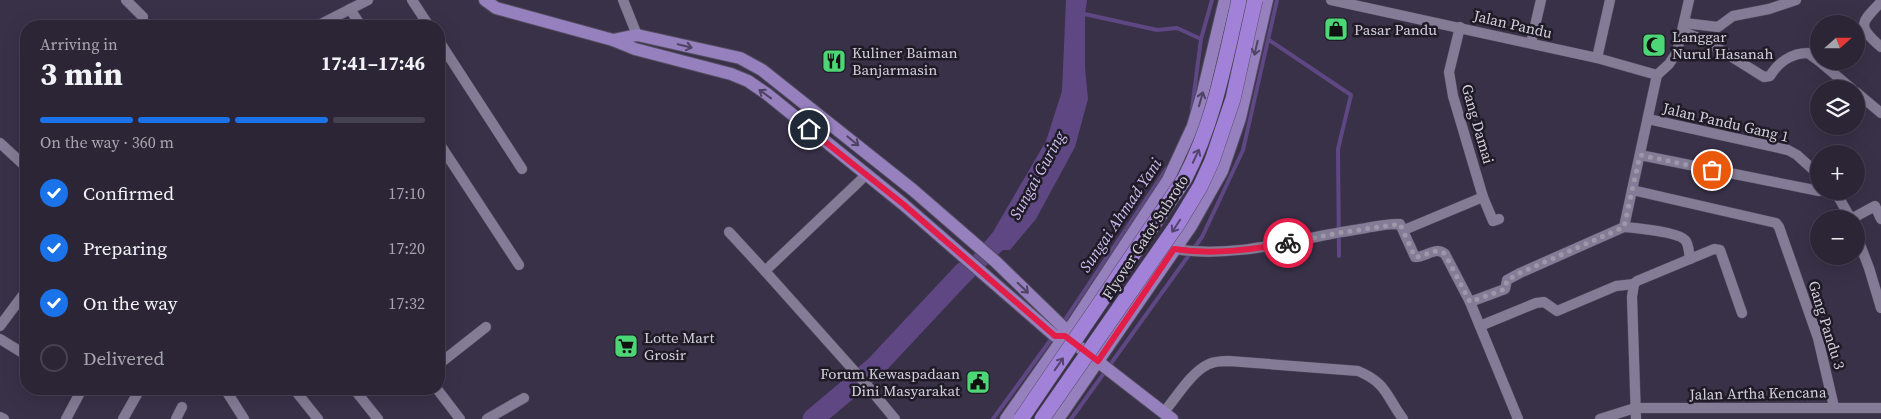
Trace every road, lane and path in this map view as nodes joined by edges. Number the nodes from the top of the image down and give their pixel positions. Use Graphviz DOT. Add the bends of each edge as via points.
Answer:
graph roads {
  1 [pos="126,0"];
  2 [pos="368,0"];
  3 [pos="412,0"];
  4 [pos="485,0"];
  5 [pos="623,0"];
  6 [pos="1225,0"];
  7 [pos="1239,0"];
  8 [pos="1255,0"];
  9 [pos="1267,0"];
  10 [pos="1331,0"];
  11 [pos="1541,0"];
  12 [pos="1610,0"];
  13 [pos="1689,0"];
  14 [pos="1796,0"];
  15 [pos="1881,2"];
  16 [pos="350,9"];
  17 [pos="143,17"];
  18 [pos="329,20"];
  19 [pos="357,20"];
  20 [pos="425,20"];
  21 [pos="1460,27"];
  22 [pos="1683,27"];
  23 [pos="637,35"];
  24 [pos="613,40"];
  25 [pos="1531,43"];
  26 [pos="1881,47"];
  27 [pos="445,51"];
  28 [pos="1810,54"];
  29 [pos="1597,58"];
  30 [pos="1830,70"];
  31 [pos="1657,75"];
  32 [pos="1841,80"];
  33 [pos="1865,100"];
  34 [pos="1881,113"];
  35 [pos="1648,119"];
  36 [pos="0,143"];
  37 [pos="445,152"];
  38 [pos="1640,155"];
  39 [pos="20,161"];
  40 [pos="1810,168"];
  41 [pos="522,169"];
  42 [pos="866,175"];
  43 [pos="1810,189"];
  44 [pos="1632,190"];
  45 [pos="1483,198"];
  46 [pos="1865,211"];
  47 [pos="1881,218"];
  48 [pos="1499,219"];
  49 [pos="1624,227"];
  50 [pos="1404,230"];
  51 [pos="729,232"];
  52 [pos="1180,250"];
  53 [pos="1865,258"];
  54 [pos="1690,259"];
  55 [pos="1114,262"];
  56 [pos="518,265"];
  57 [pos="765,272"];
  58 [pos="1635,282"];
  59 [pos="1146,289"];
  60 [pos="20,299"];
  61 [pos="1470,302"];
  62 [pos="1881,308"];
  63 [pos="1742,313"];
  64 [pos="0,326"];
  65 [pos="1480,326"];
  66 [pos="486,327"];
  67 [pos="1058,329"];
  68 [pos="0,339"];
  69 [pos="20,351"];
  70 [pos="445,359"];
  71 [pos="1104,366"];
  72 [pos="79,395"];
  73 [pos="137,395"];
  74 [pos="229,395"];
  75 [pos="299,395"];
  76 [pos="359,395"];
  77 [pos="442,395"];
  78 [pos="524,398"];
  79 [pos="1016,403"];
  80 [pos="182,407"];
  81 [pos="1834,407"];
  82 [pos="1635,408"];
  83 [pos="1881,408"];
  84 [pos="0,416"];
  85 [pos="1168,416"];
  86 [pos="4,419"];
  87 [pos="66,419"];
  88 [pos="123,419"];
  89 [pos="176,419"];
  90 [pos="244,419"];
  91 [pos="318,419"];
  92 [pos="378,419"];
  93 [pos="460,419"];
  94 [pos="488,419"];
  95 [pos="895,419"];
  96 [pos="1006,419"];
  97 [pos="1022,419"];
  98 [pos="1042,419"];
  99 [pos="1054,419"];
  100 [pos="1058,419"];
  101 [pos="1403,419"];
  102 [pos="1518,419"];
  103 [pos="1600,419"];
  104 [pos="1636,419"];
  1 -- 17 [label="street"];
  2 -- 16 [label="street"];
  3 -- 20 [label="street"];
  4 -- 24 [label="main road" via="496,8"];
  5 -- 23 [label="street"];
  55 -- 6 [label="main road, one-way" via="1168,180 1193,126"];
  97 -- 7 [label="highway, Flyover Gatot Subroto, one-way, bridge" via="1185,178 1206,132 1218,95"];
  8 -- 98 [label="highway, Flyover Gatot Subroto, one-way, bridge" via="1233,99 1200,187"];
  9 -- 52 [label="main road, one-way" via="1233,142 1222,171"];
  10 -- 21 [label="street, Jalan Pandu"];
  11 -- 25 [label="street"];
  12 -- 29 [label="street"];
  13 -- 22 [label="street"];
  14 -- 22 [label="street" via="1733,16 1718,27"];
  15 -- 26 [label="street" via="1863,24"];
  16 -- 18 [label="street"];
  16 -- 19 [label="street"];
  21 -- 25 [label="street, Jalan Pandu"];
  21 -- 45 [label="street, Gang Damai" via="1449,72"];
  22 -- 28 [label="street" via="1764,77 1770,76 1781,62 1802,53"];
  22 -- 31 [label="street" via="1677,52"];
  23 -- 24 [label="main road"];
  23 -- 67 [label="main road, one-way" via="740,58 762,70 913,190 996,262"];
  42 -- 24 [label="main road, one-way" via="748,82 731,74 635,49"];
  25 -- 29 [label="street, Jalan Pandu"];
  27 -- 41 [label="street"];
  29 -- 31 [label="street, Jalan Pandu"];
  30 -- 32 [label="street"];
  31 -- 35 [label="street"];
  33 -- 34 [label="street"];
  35 -- 38 [label="street"];
  35 -- 40 [label="street, Jalan Pandu Gang 1" via="1788,150"];
  36 -- 39 [label="street"];
  37 -- 56 [label="street"];
  38 -- 43 [label="street"];
  38 -- 44 [label="street"];
  42 -- 57 [label="street"];
  42 -- 67 [label="main road" via="984,274"];
  44 -- 49 [label="street"];
  44 -- 81 [label="street, Gang Pandu 3" via="1776,223 1818,338"];
  45 -- 48 [label="street, Gang Damai" via="1493,222"];
  45 -- 50 [label="street"];
  46 -- 47 [label="street" via="1875,206"];
  49 -- 54 [label="street" via="1683,238"];
  49 -- 61 [label="street" via="1520,273 1507,280 1505,289"];
  50 -- 52 [label="street" via="1396,224 1265,247 1198,252"];
  50 -- 61 [label="street" via="1415,257 1436,250 1445,254"];
  51 -- 57 [label="street"];
  52 -- 59 [label="main road"];
  53 -- 62 [label="street"];
  54 -- 58 [label="street"];
  54 -- 63 [label="street" via="1720,250"];
  55 -- 59 [label="main road" via="1102,301 1108,312 1123,310"];
  55 -- 67 [label="main road"];
  57 -- 95 [label="street"];
  58 -- 65 [label="street" via="1616,286 1557,311 1544,302 1536,303"];
  58 -- 82 [label="street" via="1632,297"];
  59 -- 71 [label="main road"];
  60 -- 64 [label="street"];
  61 -- 65 [label="street"];
  65 -- 102 [label="street"];
  66 -- 70 [label="street"];
  67 -- 71 [label="main road"];
  67 -- 79 [label="main road"];
  68 -- 69 [label="street"];
  71 -- 85 [label="main road"];
  71 -- 100 [label="main road"];
  72 -- 87 [label="street"];
  73 -- 88 [label="street"];
  74 -- 90 [label="street"];
  75 -- 91 [label="street"];
  76 -- 92 [label="street"];
  77 -- 93 [label="street"];
  78 -- 94 [label="street"];
  79 -- 96 [label="main road"];
  79 -- 99 [label="main road" via="1040,390 1047,390 1056,400"];
  80 -- 89 [label="street"];
  81 -- 82 [label="street, Jalan Artha Kencana"];
  81 -- 83 [label="street, Jalan Artha Kencana"];
  82 -- 103 [label="street, Jalan Artha Kencana"];
  82 -- 104 [label="street"];
  84 -- 86 [label="street"];
  85 -- 101 [label="street" via="1199,371 1210,363 1229,361 1358,371 1381,384"];
}
